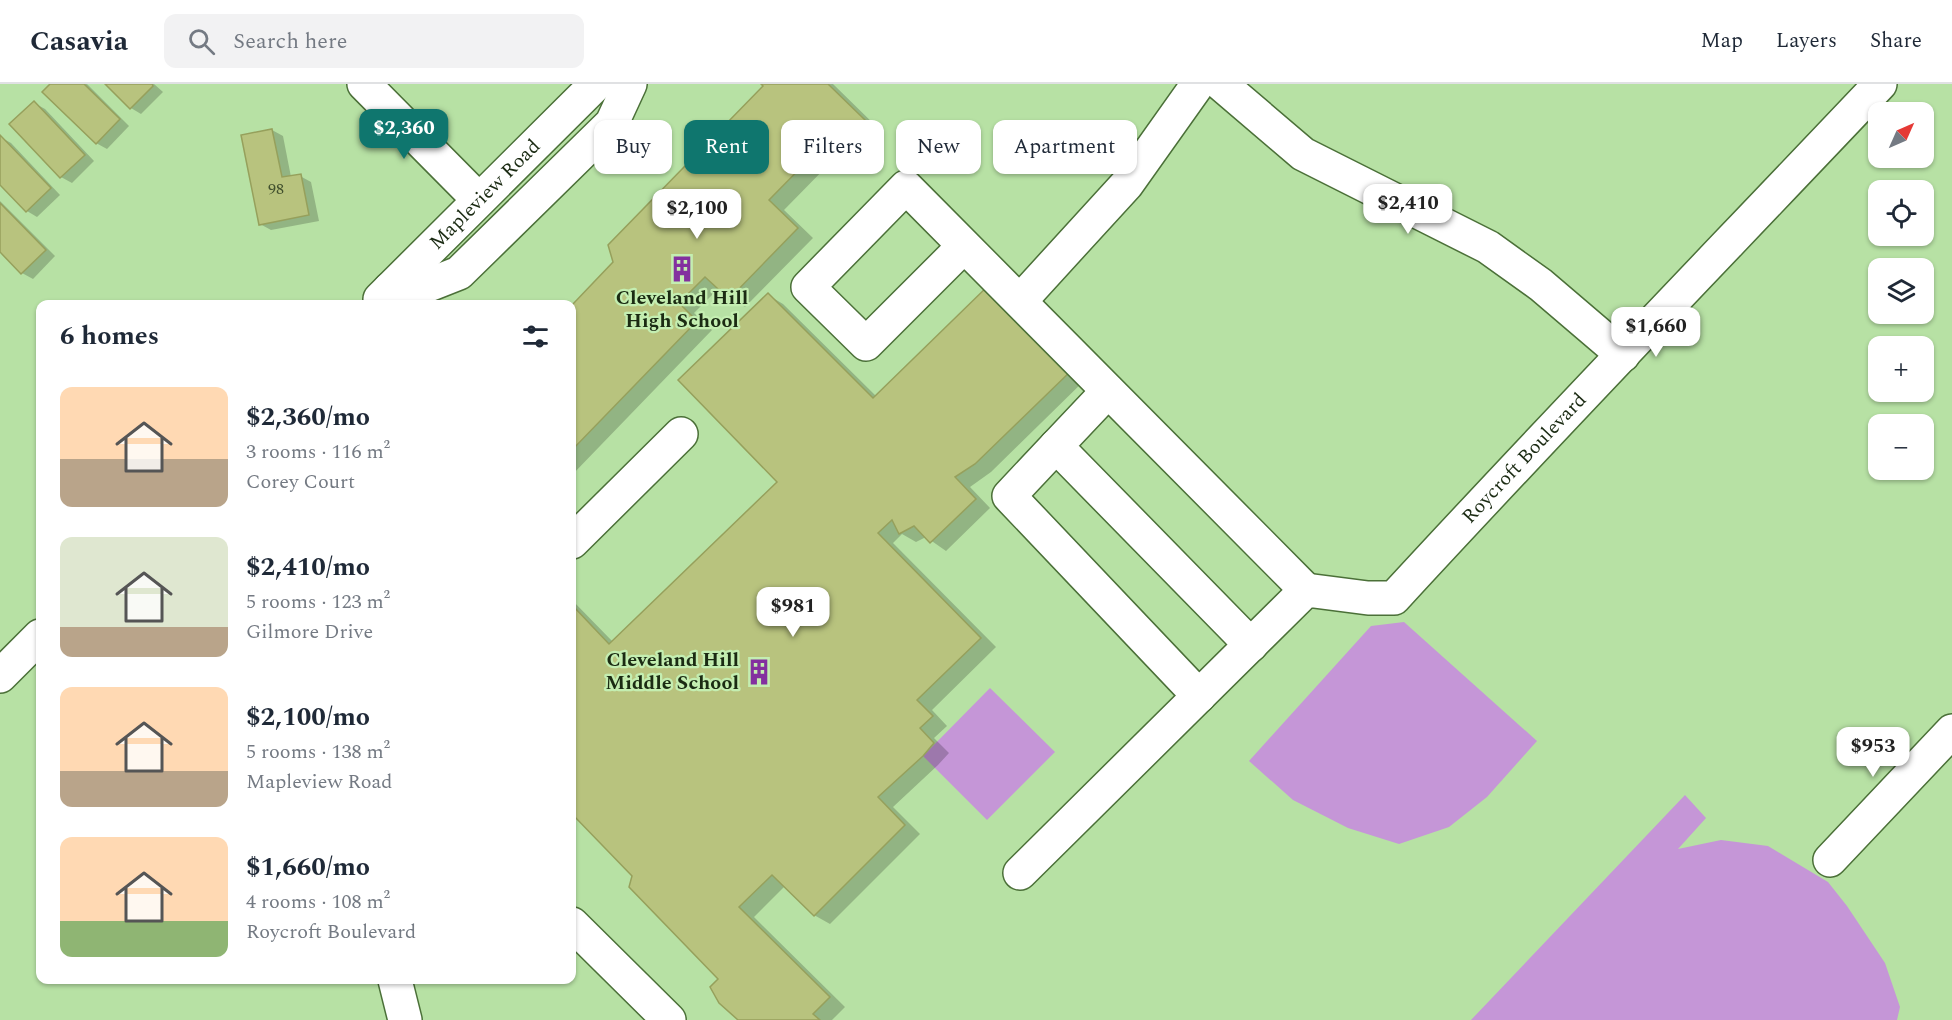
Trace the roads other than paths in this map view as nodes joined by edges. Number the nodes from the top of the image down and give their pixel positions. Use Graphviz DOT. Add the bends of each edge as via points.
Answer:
graph roads {
  1 [pos="364,84"];
  2 [pos="596,84"];
  3 [pos="630,84"];
  4 [pos="1198,84"];
  5 [pos="1221,84"];
  6 [pos="1880,84"];
  7 [pos="479,200"];
  8 [pos="964,246"];
  9 [pos="382,297"];
  10 [pos="1020,301"];
  11 [pos="1623,356"];
  12 [pos="1108,391"];
  13 [pos="681,434"];
  14 [pos="1056,446"];
  15 [pos="576,538"];
  16 [pos="1306,590"];
  17 [pos="36,640"];
  18 [pos="1251,645"];
  19 [pos="0,676"];
  20 [pos="1199,696"];
  21 [pos="1952,731"];
  22 [pos="1830,860"];
  23 [pos="1020,873"];
  24 [pos="576,928"];
  25 [pos="396,984"];
  26 [pos="405,1020"];
  27 [pos="669,1020"];
  1 -- 7 [label="street"];
  2 -- 7 [label="street, Mapleview Road"];
  3 -- 9 [label="street" via="612,123 459,273 416,290"];
  4 -- 10 [label="street" via="1127,184"];
  5 -- 11 [label="street" via="1303,154 1488,247 1541,285"];
  6 -- 11 [label="street, Roycroft Boulevard"];
  7 -- 9 [label="street, Mapleview Road"];
  8 -- 8 [label="street" via="906,187 808,287 866,344"];
  8 -- 10 [label="street"];
  10 -- 12 [label="street"];
  11 -- 16 [label="street, Roycroft Boulevard" via="1394,598"];
  12 -- 14 [label="street"];
  12 -- 16 [label="street"];
  13 -- 15 [label="street"];
  14 -- 18 [label="street"];
  14 -- 20 [label="street" via="1009,496"];
  16 -- 18 [label="street"];
  17 -- 19 [label="street"];
  18 -- 20 [label="street"];
  20 -- 23 [label="street"];
  21 -- 22 [label="street"];
  24 -- 27 [label="street"];
  25 -- 26 [label="street"];
}
